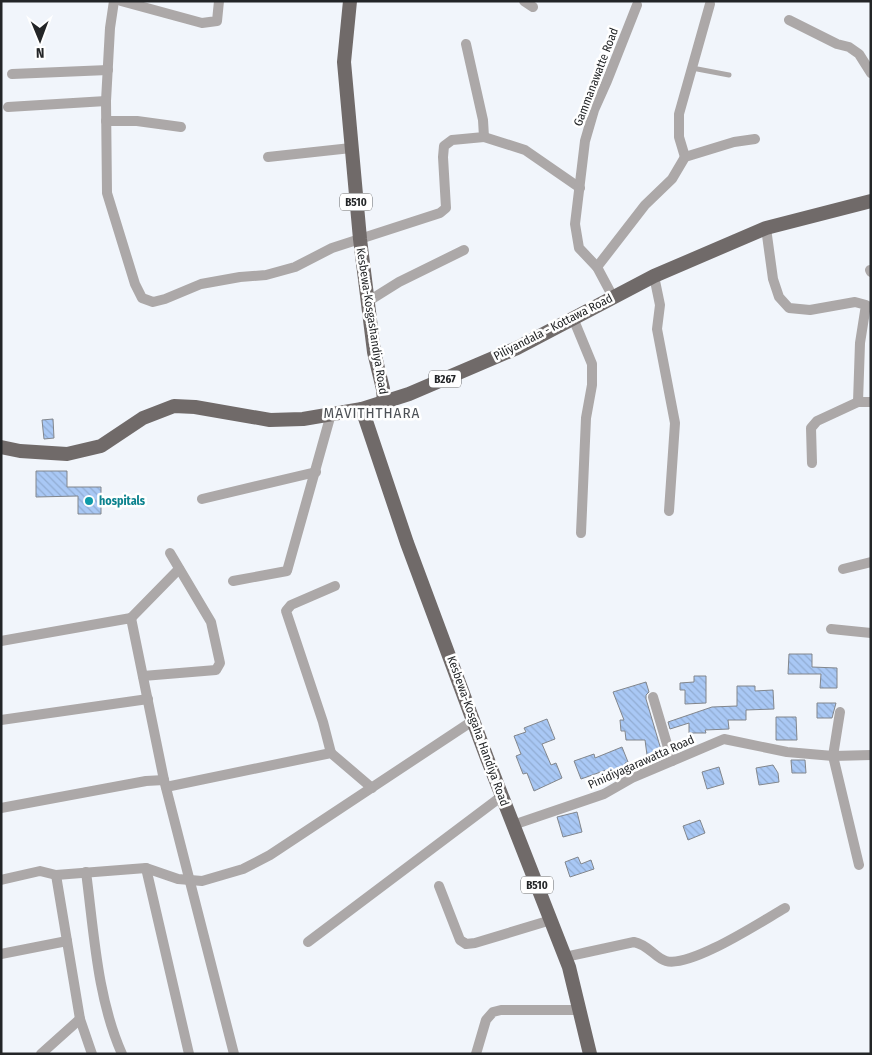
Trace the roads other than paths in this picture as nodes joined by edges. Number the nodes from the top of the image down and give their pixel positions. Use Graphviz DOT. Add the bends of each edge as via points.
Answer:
graph roads {
  1 [pos="114,1"];
  2 [pos="121,1"];
  3 [pos="219,1"];
  4 [pos="350,1"];
  5 [pos="710,4"];
  6 [pos="153,5"];
  7 [pos="638,5"];
  8 [pos="789,20"];
  9 [pos="466,44"];
  10 [pos="692,68"];
  11 [pos="108,70"];
  12 [pos="871,73"];
  13 [pos="12,74"];
  14 [pos="729,75"];
  15 [pos="106,101"];
  16 [pos="8,106"];
  17 [pos="106,121"];
  18 [pos="181,127"];
  19 [pos="484,137"];
  20 [pos="756,139"];
  21 [pos="351,148"];
  22 [pos="268,156"];
  23 [pos="685,157"];
  24 [pos="580,188"];
  25 [pos="871,201"];
  26 [pos="766,228"];
  27 [pos="360,239"];
  28 [pos="464,250"];
  29 [pos="597,267"];
  30 [pos="654,276"];
  31 [pos="613,297"];
  32 [pos="868,300"];
  33 [pos="368,302"];
  34 [pos="573,318"];
  35 [pos="871,341"];
  36 [pos="860,343"];
  37 [pos="384,402"];
  38 [pos="858,402"];
  39 [pos="871,402"];
  40 [pos="362,409"];
  41 [pos="331,414"];
  42 [pos="1,447"];
  43 [pos="812,463"];
  44 [pos="316,472"];
  45 [pos="202,500"];
  46 [pos="669,511"];
  47 [pos="581,533"];
  48 [pos="170,553"];
  49 [pos="871,562"];
  50 [pos="179,569"];
  51 [pos="843,569"];
  52 [pos="233,581"];
  53 [pos="334,586"];
  54 [pos="131,618"];
  55 [pos="831,629"];
  56 [pos="871,633"];
  57 [pos="1,640"];
  58 [pos="143,676"];
  59 [pos="653,697"];
  60 [pos="148,699"];
  61 [pos="840,712"];
  62 [pos="1,720"];
  63 [pos="474,720"];
  64 [pos="331,753"];
  65 [pos="871,755"];
  66 [pos="833,756"];
  67 [pos="672,761"];
  68 [pos="165,783"];
  69 [pos="372,788"];
  70 [pos="502,796"];
  71 [pos="1,808"];
  72 [pos="513,825"];
  73 [pos="859,865"];
  74 [pos="146,868"];
  75 [pos="86,872"];
  76 [pos="56,875"];
  77 [pos="1,880"];
  78 [pos="190,880"];
  79 [pos="439,886"];
  80 [pos="785,908"];
  81 [pos="550,920"];
  82 [pos="67,941"];
  83 [pos="308,942"];
  84 [pos="1,954"];
  85 [pos="565,957"];
  86 [pos="580,1010"];
  87 [pos="80,1019"];
  88 [pos="41,1054"];
  89 [pos="92,1054"];
  90 [pos="122,1054"];
  91 [pos="189,1054"];
  92 [pos="234,1054"];
  93 [pos="476,1054"];
  94 [pos="590,1054"];
  1 -- 11 [label="street"];
  2 -- 6 [label="street"];
  3 -- 6 [label="street" via="217,21 202,23"];
  4 -- 21 [label="main road, Kesbewa-Kosgashandiya Road / B510" via="344,62"];
  5 -- 10 [label="street"];
  7 -- 24 [label="street, Gammanawatte Road" via="594,110 585,141"];
  8 -- 12 [label="street" via="837,44 849,46 859,54"];
  9 -- 19 [label="street"];
  10 -- 14 [label="lane"];
  10 -- 23 [label="street" via="680,114 679,137"];
  11 -- 13 [label="street"];
  11 -- 15 [label="street"];
  15 -- 16 [label="street"];
  15 -- 17 [label="street"];
  17 -- 18 [label="street"];
  17 -- 27 [label="street" via="107,193 142,298 153,302 166,300 201,284 266,275 295,267 332,248"];
  19 -- 24 [label="street" via="525,150"];
  19 -- 27 [label="street" via="452,140 444,146 446,208 440,213"];
  20 -- 23 [label="street"];
  21 -- 22 [label="street"];
  21 -- 27 [label="main road, Kesbewa-Kosgashandiya Road / B510"];
  23 -- 29 [label="street" via="672,179 645,205"];
  24 -- 29 [label="street, Gammanawatte Road" via="575,224 579,248"];
  25 -- 26 [label="main road, Piliyandala - Kottawa Road / B267"];
  26 -- 30 [label="main road, Piliyandala - Kottawa Road / B267"];
  26 -- 32 [label="street" via="779,297 789,308 810,310"];
  27 -- 33 [label="main road, Kesbewa-Kosgashandiya Road / B510"];
  28 -- 33 [label="street" via="399,282"];
  29 -- 31 [label="street, Gammanawatte Road"];
  30 -- 31 [label="main road, Piliyandala - Kottawa Road / B267"];
  30 -- 46 [label="street" via="660,305 657,329 675,423"];
  31 -- 34 [label="main road, Piliyandala - Kottawa Road / B267"];
  32 -- 36 [label="street"];
  33 -- 37 [label="main road, Kesbewa-Kosgashandiya Road / B510"];
  34 -- 37 [label="main road, Piliyandala - Kottawa Road / B267" via="516,348"];
  34 -- 47 [label="street" via="592,364"];
  35 -- 36 [label="street"];
  36 -- 38 [label="street"];
  37 -- 40 [label="main road, Piliyandala - Kottawa Road / B267"];
  38 -- 39 [label="street"];
  38 -- 43 [label="street" via="813,424"];
  40 -- 41 [label="main road, Piliyandala - Kottawa Road / B267"];
  40 -- 63 [label="main road, Kesbewa-Kosgaha Handiya Road / B510" via="407,543"];
  41 -- 42 [label="main road, Piliyandala - Kottawa Road / B267" via="303,420 270,420 174,406 144,418 101,446 67,454"];
  41 -- 44 [label="street"];
  44 -- 45 [label="street"];
  44 -- 52 [label="street" via="287,571"];
  48 -- 50 [label="street"];
  49 -- 51 [label="street"];
  50 -- 54 [label="street"];
  50 -- 58 [label="street" via="211,622 220,663 216,670"];
  53 -- 64 [label="street" via="291,605 286,611"];
  54 -- 57 [label="street"];
  54 -- 58 [label="street"];
  55 -- 56 [label="street"];
  58 -- 60 [label="street"];
  59 -- 67 [label="street"];
  60 -- 62 [label="street"];
  60 -- 68 [label="street"];
  61 -- 66 [label="street"];
  63 -- 69 [label="street"];
  63 -- 70 [label="main road, Kesbewa-Kosgaha Handiya Road / B510"];
  64 -- 68 [label="street"];
  64 -- 69 [label="street"];
  65 -- 66 [label="street, Pinidiyagarawatta Road"];
  66 -- 67 [label="street, Pinidiyagarawatta Road" via="786,752 724,739"];
  66 -- 73 [label="street"];
  67 -- 72 [label="street, Pinidiyagarawatta Road" via="604,794"];
  68 -- 71 [label="street" via="146,781"];
  68 -- 78 [label="street"];
  69 -- 78 [label="street" via="270,855 202,881"];
  70 -- 72 [label="main road, Kesbewa-Kosgaha Handiya Road / B510"];
  70 -- 83 [label="street"];
  72 -- 81 [label="main road, Kesbewa-Kosgaha Handiya Road / B510"];
  74 -- 75 [label="street"];
  74 -- 78 [label="street"];
  74 -- 91 [label="street"];
  75 -- 76 [label="street"];
  75 -- 90 [label="street" via="100,977 112,1032"];
  76 -- 77 [label="street" via="40,871"];
  76 -- 82 [label="street"];
  78 -- 92 [label="street"];
  79 -- 81 [label="street" via="460,940 466,944"];
  80 -- 85 [label="street" via="710,951 674,962 666,961 643,944 634,942"];
  81 -- 85 [label="main road, Kesbewa-Kosgaha Handiya Road / B510"];
  82 -- 84 [label="street"];
  82 -- 87 [label="street"];
  85 -- 86 [label="main road, Kesbewa-Kosgaha Handiya Road / B510"];
  86 -- 93 [label="street" via="493,1012 486,1020"];
  86 -- 94 [label="main road, Kesbewa-Kosgaha Handiya Road / B510"];
  87 -- 88 [label="street"];
  87 -- 89 [label="street"];
}
